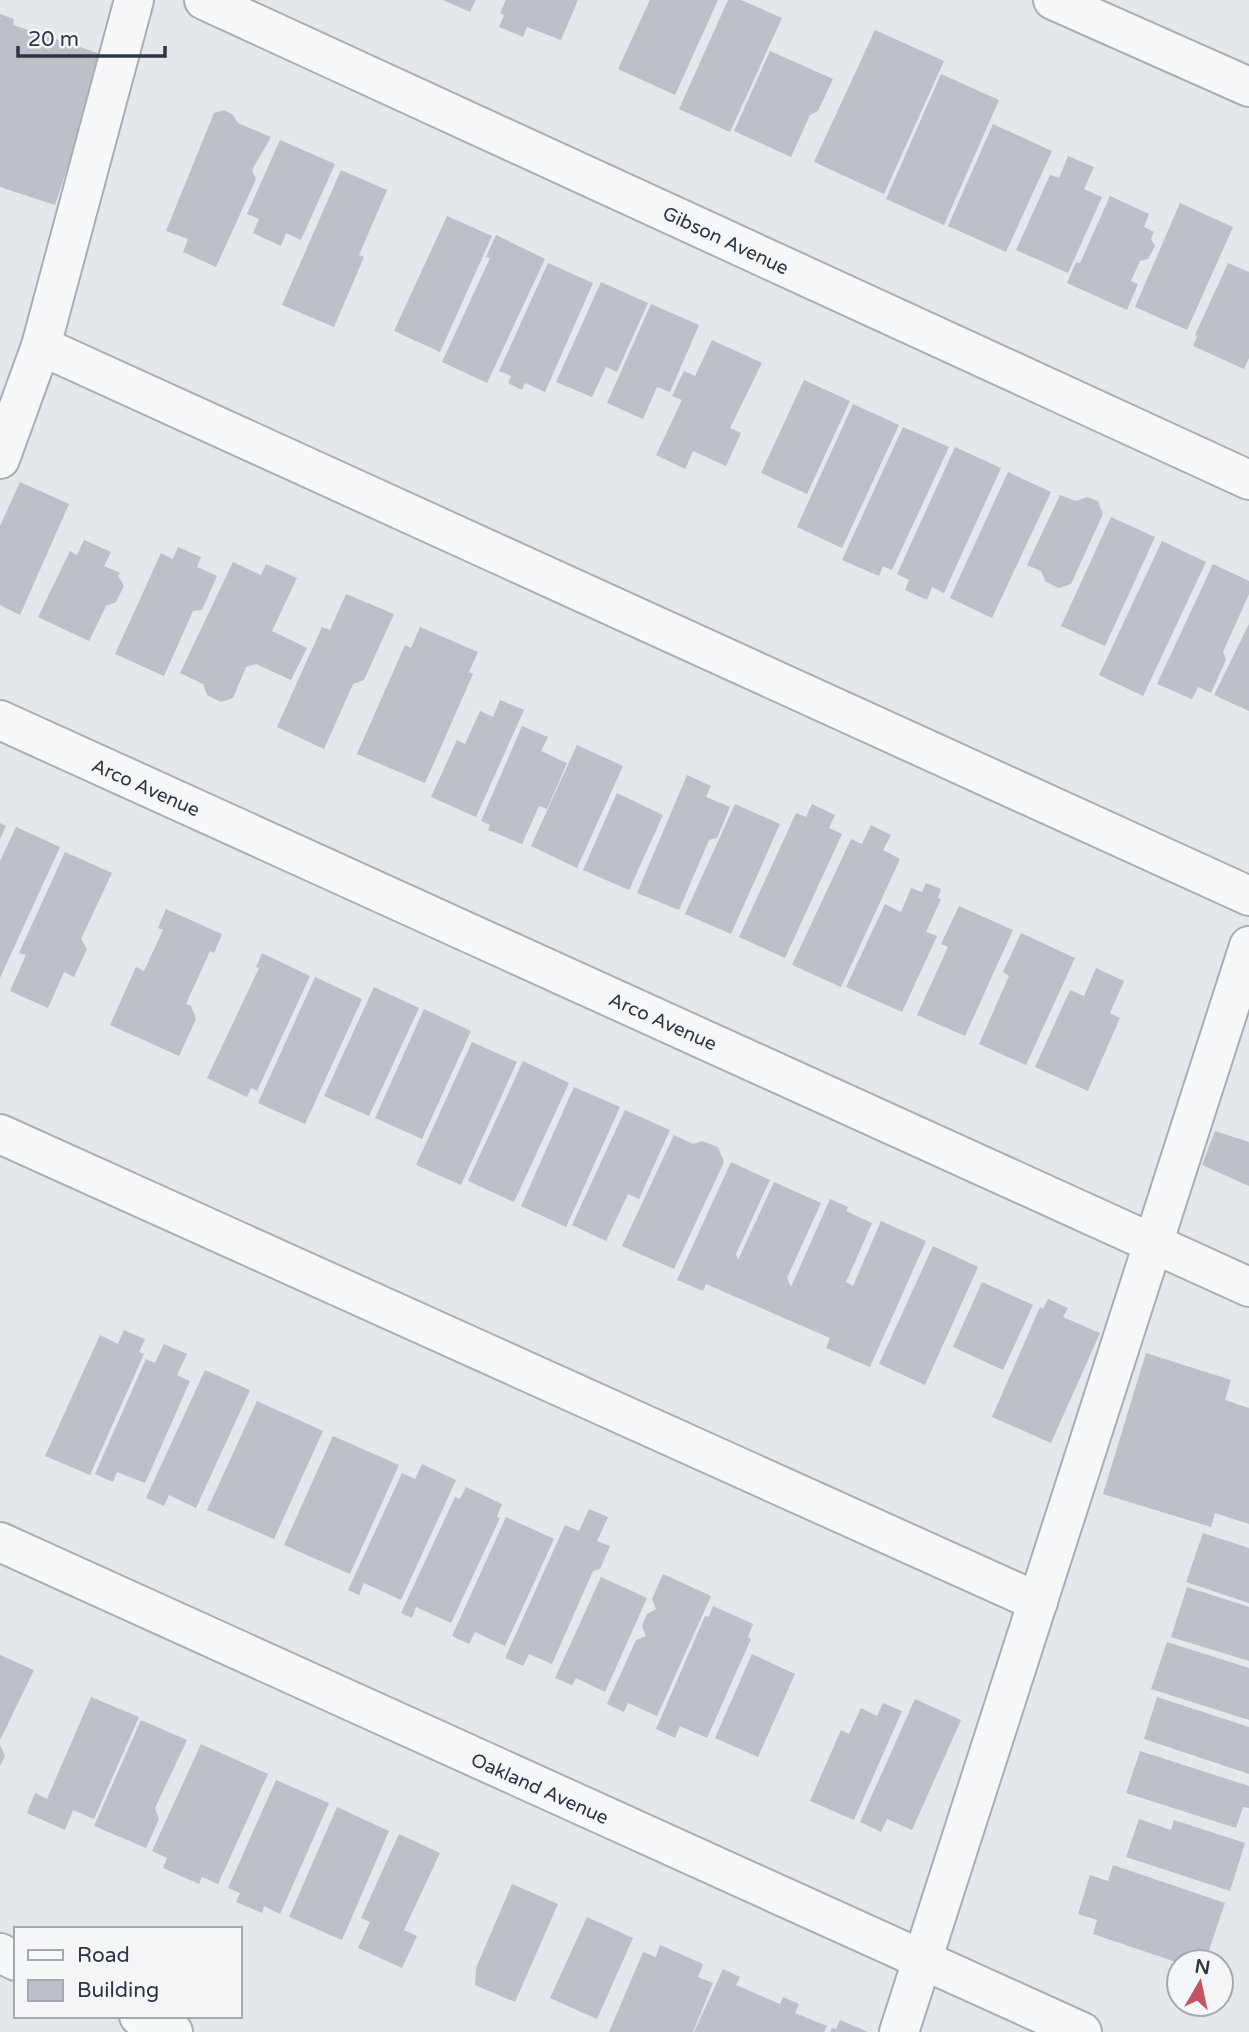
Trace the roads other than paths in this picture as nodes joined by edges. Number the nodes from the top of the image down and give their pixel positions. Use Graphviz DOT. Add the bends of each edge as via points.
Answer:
graph roads {
  1 [pos="134,0"];
  2 [pos="204,0"];
  3 [pos="1053,0"];
  4 [pos="1249,87"];
  5 [pos="41,346"];
  6 [pos="0,459"];
  7 [pos="1249,480"];
  8 [pos="0,720"];
  9 [pos="1249,896"];
  10 [pos="1249,946"];
  11 [pos="0,1134"];
  12 [pos="1154,1245"];
  13 [pos="1249,1287"];
  14 [pos="0,1542"];
  15 [pos="1038,1602"];
  16 [pos="922,1961"];
  17 [pos="143,2018"];
  18 [pos="173,2032"];
  19 [pos="899,2032"];
  20 [pos="1082,2032"];
  1 -- 5 [label="street"];
  2 -- 7 [label="street, Gibson Avenue"];
  3 -- 4 [label="street"];
  5 -- 6 [label="street"];
  5 -- 9 [label="street"];
  8 -- 12 [label="street, Arco Avenue"];
  10 -- 12 [label="street"];
  11 -- 15 [label="street"];
  12 -- 13 [label="street, Arco Avenue"];
  12 -- 15 [label="street"];
  14 -- 16 [label="street, Oakland Avenue"];
  15 -- 16 [label="street"];
  16 -- 19 [label="street"];
  16 -- 20 [label="street, Oakland Avenue"];
  17 -- 18 [label="street"];
}
